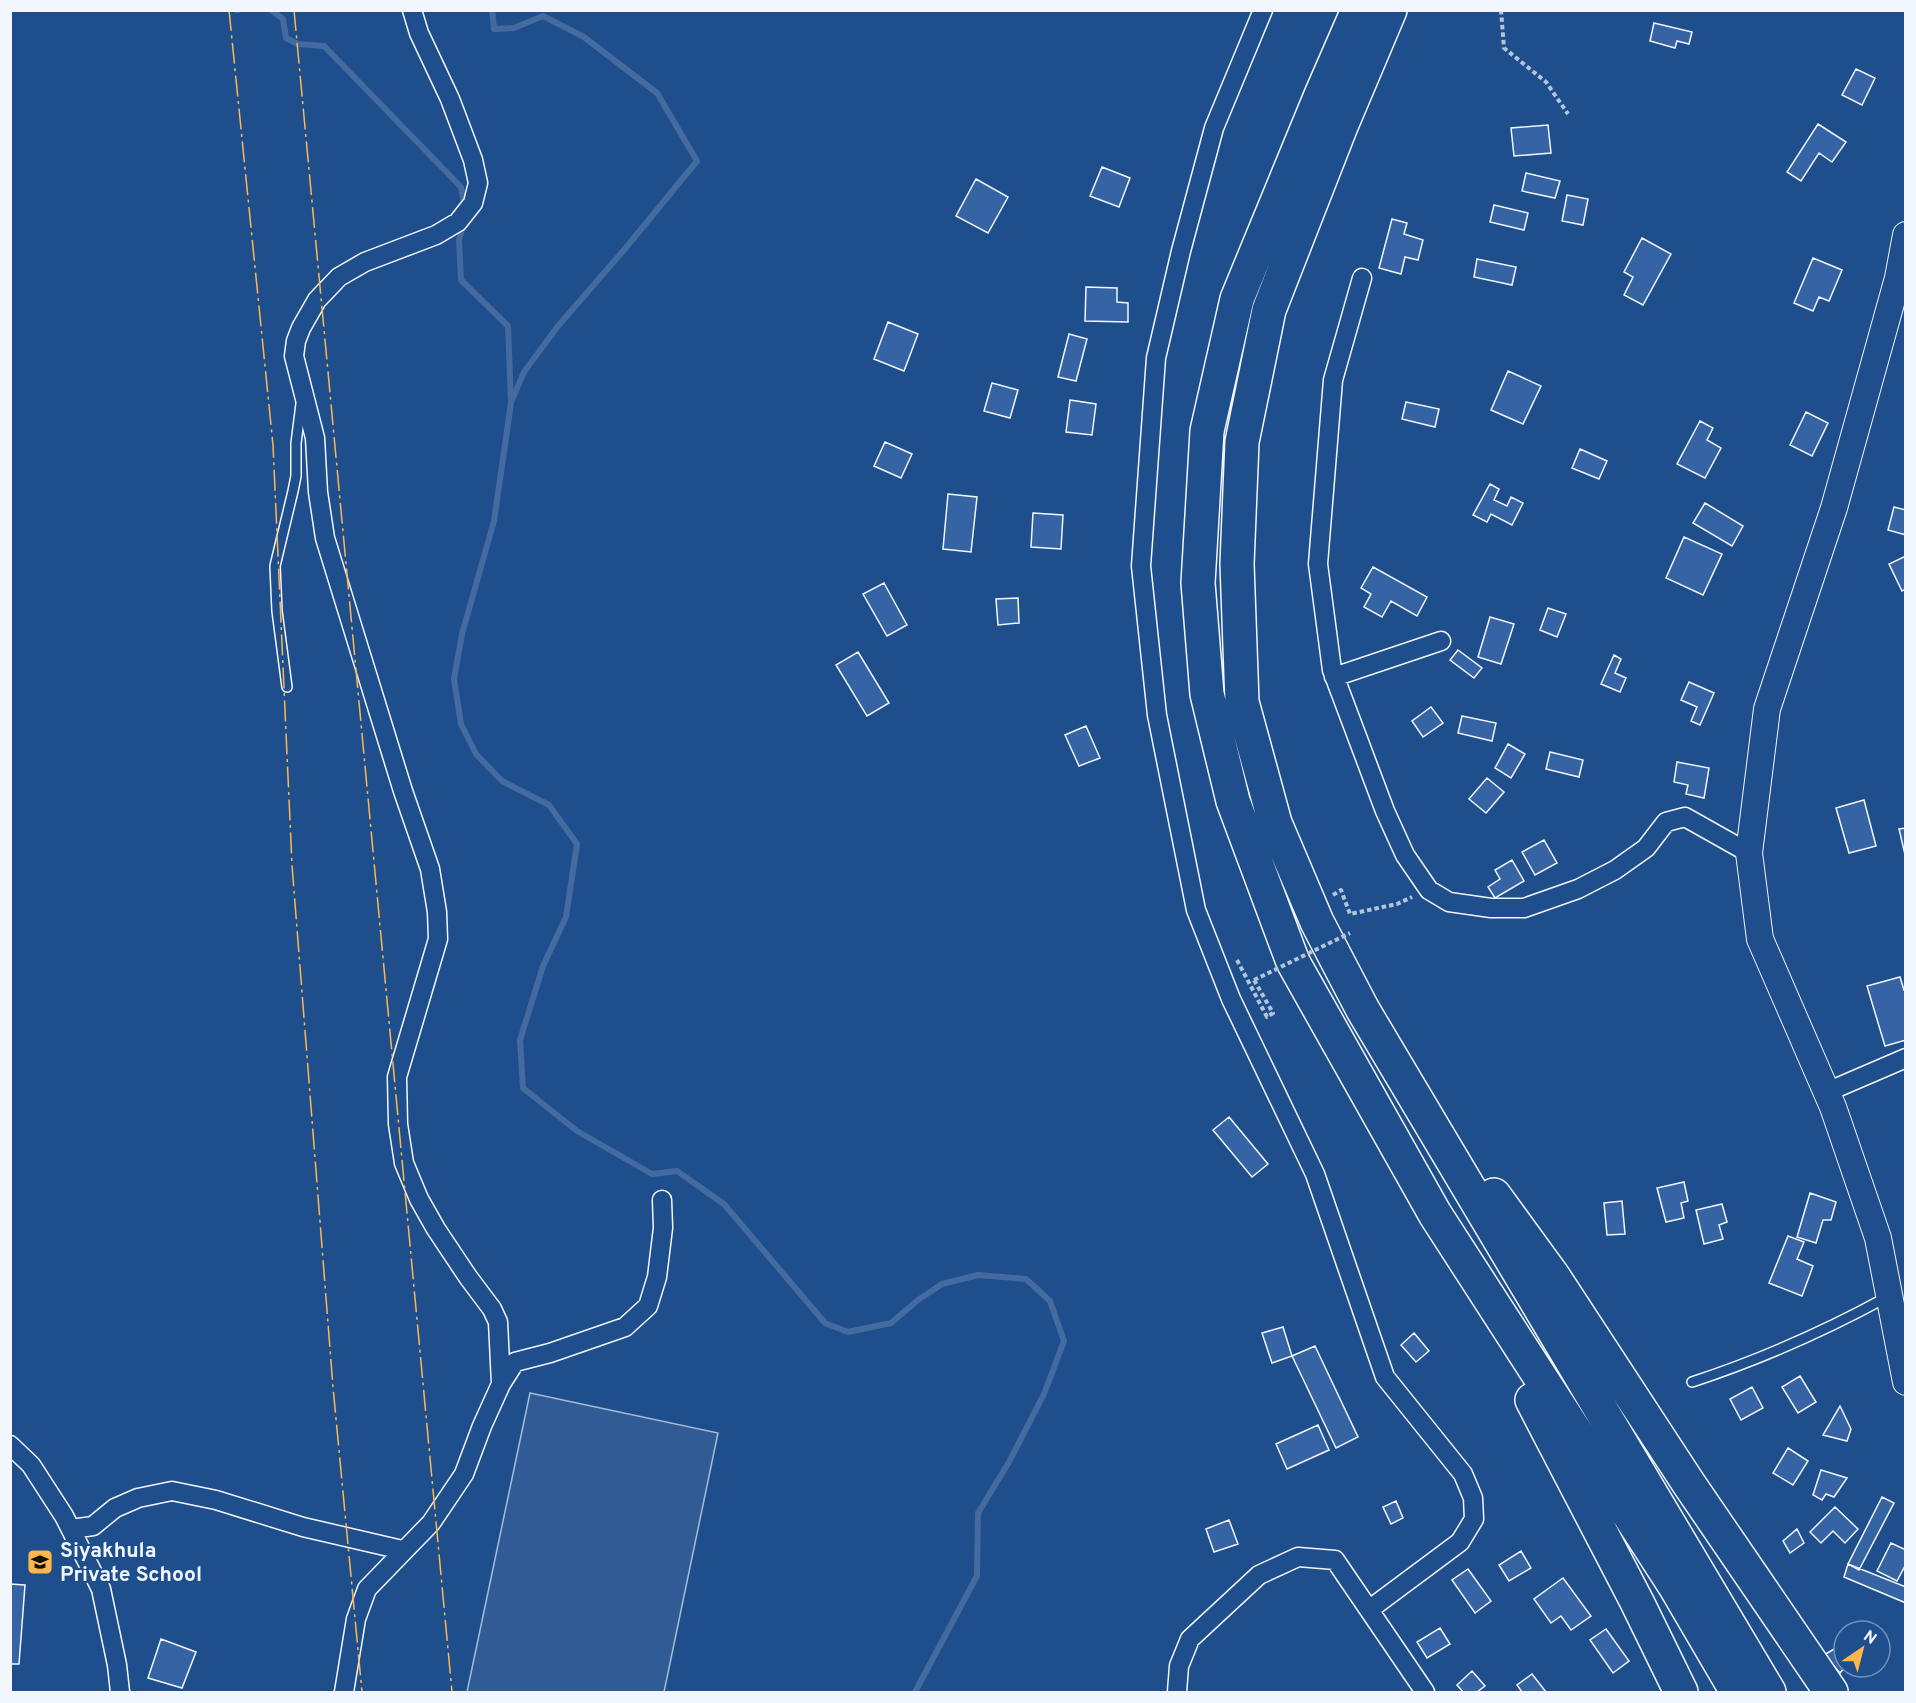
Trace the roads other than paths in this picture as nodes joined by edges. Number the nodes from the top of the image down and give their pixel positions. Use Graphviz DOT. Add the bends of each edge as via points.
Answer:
graph roads {
  1 [pos="412,10"];
  2 [pos="1263,10"];
  3 [pos="1358,10"];
  4 [pos="1390,10"];
  5 [pos="1905,235"];
  6 [pos="1362,278"];
  7 [pos="1905,309"];
  8 [pos="1883,332"];
  9 [pos="302,389"];
  10 [pos="1441,641"];
  11 [pos="1334,676"];
  12 [pos="287,687"];
  13 [pos="1749,853"];
  14 [pos="1363,1010"];
  15 [pos="1905,1058"];
  16 [pos="1827,1092"];
  17 [pos="663,1200"];
  18 [pos="1435,1214"];
  19 [pos="1889,1296"];
  20 [pos="1692,1382"];
  21 [pos="1905,1382"];
  22 [pos="501,1384"];
  23 [pos="10,1445"];
  24 [pos="71,1529"];
  25 [pos="402,1550"];
  26 [pos="1370,1610"];
  27 [pos="120,1692"];
  28 [pos="344,1692"];
  29 [pos="1177,1692"];
  30 [pos="1425,1692"];
  31 [pos="1681,1692"];
  32 [pos="1737,1692"];
  33 [pos="1769,1692"];
  34 [pos="1831,1692"];
  1 -- 9 [label="street" via="418,33 450,99 473,160 477,193 458,222 436,235 365,262 339,277 317,300 296,341 294,356"];
  2 -- 26 [label="street" via="1214,128 1156,358 1141,566 1157,715 1196,910 1231,999 1315,1174 1385,1377 1463,1474 1473,1498 1474,1520 1460,1542"];
  3 -- 18 [label="highway" via="1237,299 1207,431 1197,583 1207,694 1233,801 1289,951"];
  4 -- 14 [label="highway" via="1269,310 1242,442 1237,564 1242,702 1275,823 1317,922"];
  5 -- 8 [label="street"];
  6 -- 11 [label="street" via="1333,380 1318,564"];
  7 -- 8 [label="street"];
  8 -- 13 [label="street" via="1834,508 1767,709"];
  9 -- 12 [label="lane" via="295,483 275,566"];
  9 -- 22 [label="street" via="315,438 325,538 430,869 437,912 438,939 397,1077 404,1163 436,1229 498,1322"];
  10 -- 11 [label="street"];
  11 -- 13 [label="street" via="1405,855 1429,890 1449,902 1524,908 1578,889 1646,848 1666,822 1685,817"];
  13 -- 16 [label="street" via="1760,939"];
  14 -- 33 [label="highway"];
  14 -- 34 [label="highway" via="1552,1276"];
  15 -- 16 [label="street"];
  16 -- 19 [label="street" via="1878,1238"];
  17 -- 22 [label="street" via="657,1277 648,1306 625,1326 514,1362"];
  18 -- 31 [label="highway"];
  18 -- 32 [label="highway" via="1674,1586"];
  19 -- 20 [label="lane" via="1843,1322 1756,1360"];
  19 -- 21 [label="street"];
  22 -- 25 [label="street" via="464,1474 431,1522"];
  23 -- 24 [label="street" via="31,1465"];
  24 -- 25 [label="street" via="93,1526 115,1508 138,1498 172,1491"];
  24 -- 27 [label="street" via="101,1589"];
  25 -- 28 [label="street" via="367,1589 356,1618"];
  26 -- 29 [label="street" via="1335,1560 1298,1557 1259,1575 1190,1639 1179,1666"];
  26 -- 30 [label="street"];
}
